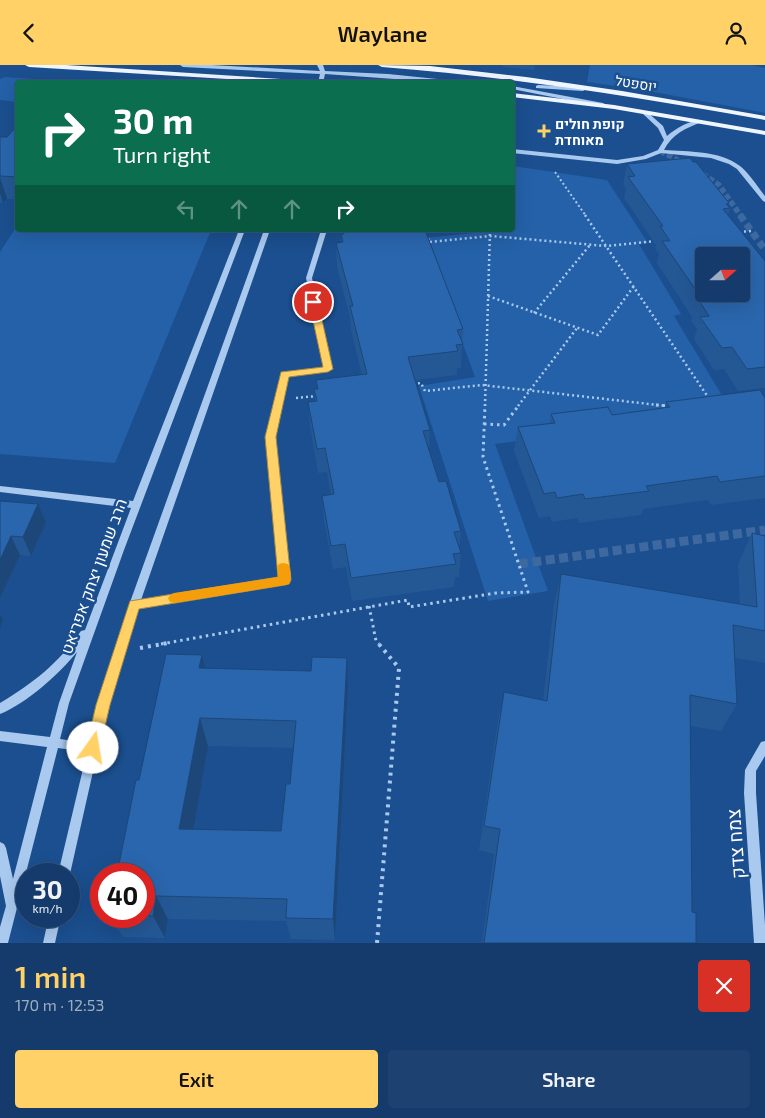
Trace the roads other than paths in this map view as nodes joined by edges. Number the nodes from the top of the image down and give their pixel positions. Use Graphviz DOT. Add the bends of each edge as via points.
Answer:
graph roads {
  1 [pos="29,65"];
  2 [pos="56,65"];
  3 [pos="183,65"];
  4 [pos="312,65"];
  5 [pos="320,65"];
  6 [pos="382,65"];
  7 [pos="44,66"];
  8 [pos="305,71"];
  9 [pos="323,72"];
  10 [pos="282,80"];
  11 [pos="300,80"];
  12 [pos="321,80"];
  13 [pos="434,80"];
  14 [pos="515,86"];
  15 [pos="515,87"];
  16 [pos="590,89"];
  17 [pos="515,95"];
  18 [pos="614,107"];
  19 [pos="644,112"];
  20 [pos="765,118"];
  21 [pos="700,121"];
  22 [pos="765,133"];
  23 [pos="665,139"];
  24 [pos="515,151"];
  25 [pos="660,151"];
  26 [pos="765,200"];
  27 [pos="241,232"];
  28 [pos="267,232"];
  29 [pos="323,232"];
  30 [pos="0,489"];
  31 [pos="136,505"];
  32 [pos="134,605"];
  33 [pos="94,616"];
  34 [pos="0,709"];
  35 [pos="0,736"];
  36 [pos="54,743"];
  37 [pos="765,746"];
  38 [pos="93,748"];
  39 [pos="0,848"];
  40 [pos="67,863"];
  41 [pos="8,920"];
  42 [pos="52,928"];
  43 [pos="2,943"];
  44 [pos="49,943"];
  45 [pos="760,943"];
  1 -- 7 [label="main road"];
  2 -- 7 [label="street"];
  3 -- 8 [label="street"];
  4 -- 8 [label="street"];
  5 -- 9 [label="street"];
  6 -- 16 [label="main road, יוספטל"];
  7 -- 10 [label="main road"];
  8 -- 9 [label="street"];
  8 -- 11 [label="street"];
  9 -- 12 [label="street"];
  9 -- 13 [label="street"];
  14 -- 16 [label="street"];
  15 -- 18 [label="lane"];
  16 -- 20 [label="main road, יוספטל"];
  17 -- 18 [label="main road, יוספטל"];
  18 -- 19 [label="main road, יוספטל"];
  19 -- 21 [label="main road, יוספטל"];
  19 -- 23 [label="street" via="661,127"];
  21 -- 22 [label="main road, יוספטל"];
  21 -- 23 [label="street"];
  23 -- 25 [label="street"];
  24 -- 25 [label="street" via="617,162 644,159"];
  25 -- 26 [label="street" via="712,156 731,163 746,175"];
  27 -- 31 [label="street, הרב שמעון יצחק אפריאט"];
  28 -- 32 [label="street"];
  29 -- 32 [label="street" via="309,278 328,369 285,374 270,437 285,580"];
  30 -- 31 [label="street"];
  31 -- 33 [label="street, הרב שמעון יצחק אפריאט"];
  32 -- 38 [label="street"];
  33 -- 34 [label="street" via="76,649 49,677"];
  33 -- 36 [label="street, הרב שמעון יצחק אפריאט"];
  35 -- 36 [label="street"];
  36 -- 38 [label="street"];
  36 -- 41 [label="street, הרב שמעון יצחק אפריאט"];
  37 -- 45 [label="street, צמח צדק" via="751,770 750,793"];
  38 -- 40 [label="street"];
  39 -- 41 [label="street" via="10,895"];
  41 -- 43 [label="street, הרב שמעון יצחק אפריאט"];
  42 -- 44 [label="street"];
}
